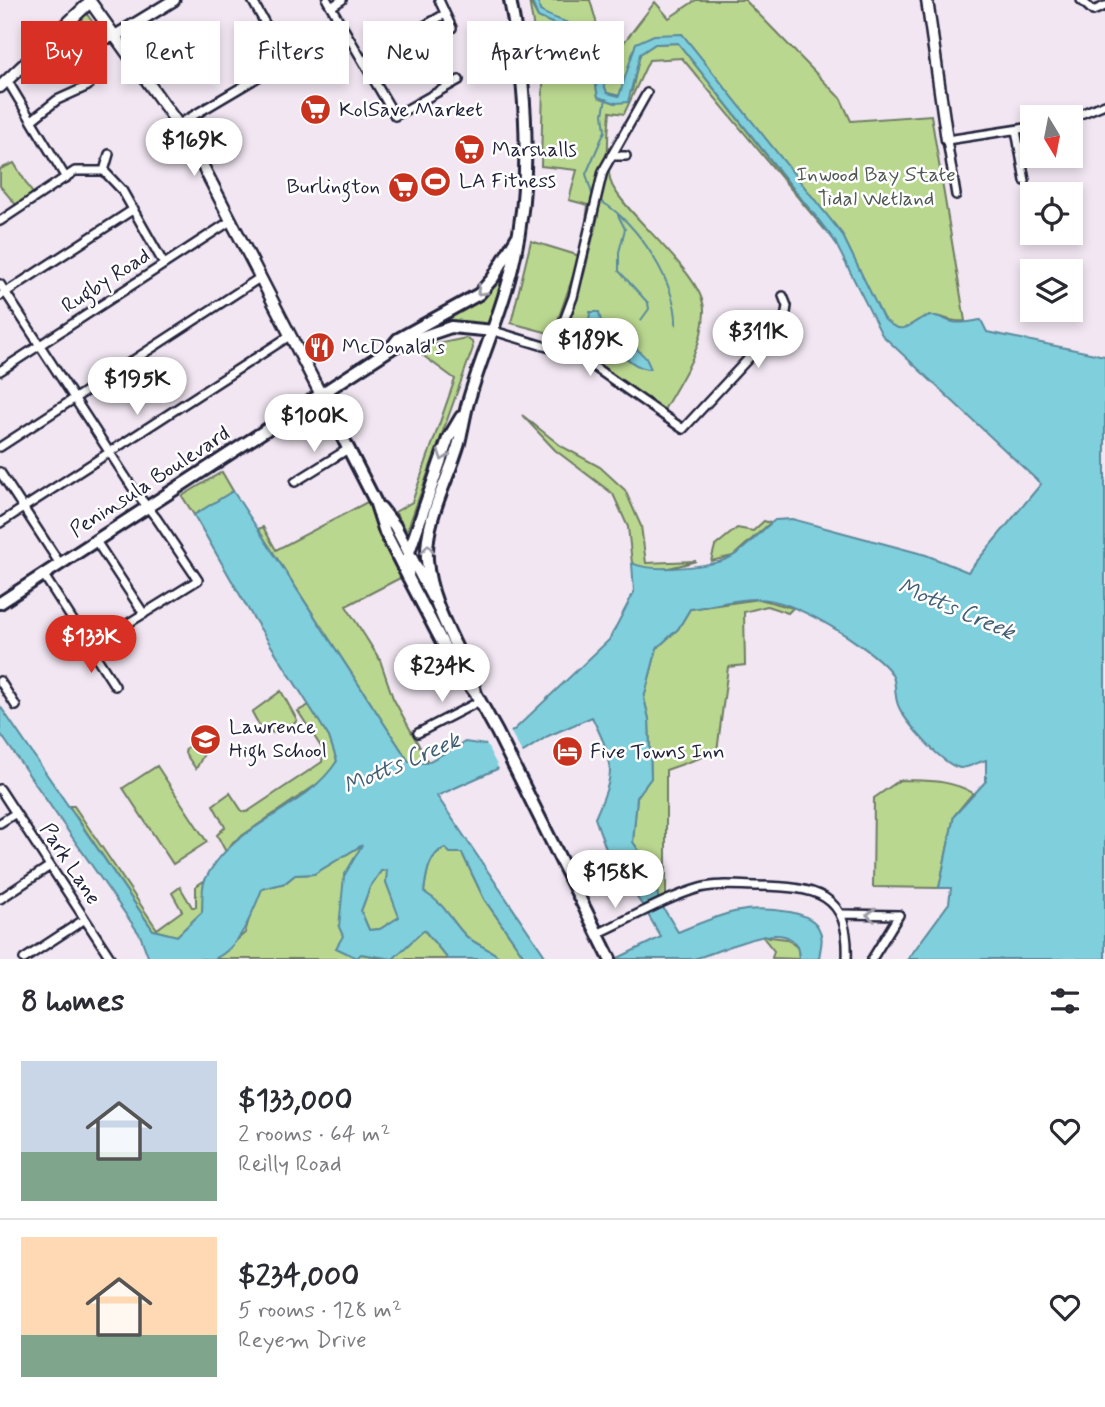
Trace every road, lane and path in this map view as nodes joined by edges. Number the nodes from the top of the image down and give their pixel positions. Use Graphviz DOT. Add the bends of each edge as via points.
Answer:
graph roads {
  1 [pos="174,0"];
  2 [pos="252,0"];
  3 [pos="342,0"];
  4 [pos="439,0"];
  5 [pos="510,0"];
  6 [pos="927,0"];
  7 [pos="1081,0"];
  8 [pos="89,1"];
  9 [pos="329,3"];
  10 [pos="1105,6"];
  11 [pos="445,14"];
  12 [pos="69,21"];
  13 [pos="264,21"];
  14 [pos="340,21"];
  15 [pos="433,21"];
  16 [pos="448,21"];
  17 [pos="115,36"];
  18 [pos="349,37"];
  19 [pos="107,38"];
  20 [pos="363,61"];
  21 [pos="21,68"];
  22 [pos="459,80"];
  23 [pos="453,83"];
  24 [pos="4,84"];
  25 [pos="247,84"];
  26 [pos="376,84"];
  27 [pos="452,84"];
  28 [pos="88,86"];
  29 [pos="647,93"];
  30 [pos="1105,104"];
  31 [pos="1083,113"];
  32 [pos="32,120"];
  33 [pos="179,124"];
  34 [pos="1020,129"];
  35 [pos="1016,130"];
  36 [pos="947,140"];
  37 [pos="109,154"];
  38 [pos="611,156"];
  39 [pos="626,156"];
  40 [pos="104,170"];
  41 [pos="66,178"];
  42 [pos="1025,181"];
  43 [pos="956,194"];
  44 [pos="134,209"];
  45 [pos="232,220"];
  46 [pos="0,221"];
  47 [pos="518,235"];
  48 [pos="164,264"];
  49 [pos="261,277"];
  50 [pos="0,284"];
  51 [pos="3,295"];
  52 [pos="783,296"];
  53 [pos="494,331"];
  54 [pos="291,335"];
  55 [pos="40,345"];
  56 [pos="554,347"];
  57 [pos="390,349"];
  58 [pos="0,372"];
  59 [pos="321,395"];
  60 [pos="75,399"];
  61 [pos="467,405"];
  62 [pos="0,447"];
  63 [pos="348,449"];
  64 [pos="109,452"];
  65 [pos="0,472"];
  66 [pos="295,482"];
  67 [pos="375,501"];
  68 [pos="147,507"];
  69 [pos="23,508"];
  70 [pos="0,523"];
  71 [pos="96,541"];
  72 [pos="409,552"];
  73 [pos="60,564"];
  74 [pos="43,574"];
  75 [pos="408,577"];
  76 [pos="0,603"];
  77 [pos="142,611"];
  78 [pos="442,615"];
  79 [pos="90,648"];
  80 [pos="0,681"];
  81 [pos="116,686"];
  82 [pos="478,697"];
  83 [pos="16,706"];
  84 [pos="418,733"];
  85 [pos="0,789"];
  86 [pos="16,813"];
  87 [pos="0,823"];
  88 [pos="50,866"];
  89 [pos="0,899"];
  90 [pos="842,914"];
  91 [pos="85,919"];
  92 [pos="597,934"];
  93 [pos="609,958"];
  94 [pos="24,959"];
  95 [pos="111,959"];
  96 [pos="847,959"];
  97 [pos="872,959"];
  1 -- 17 [label="main road"];
  2 -- 13 [label="street"];
  3 -- 9 [label="street"];
  4 -- 11 [label="street"];
  5 -- 47 [label="main road" via="526,112 526,167"];
  6 -- 36 [label="main road"];
  7 -- 10 [label="street" via="1093,11"];
  8 -- 12 [label="main road"];
  8 -- 17 [label="main road"];
  9 -- 14 [label="street"];
  11 -- 15 [label="street"];
  11 -- 16 [label="street"];
  17 -- 19 [label="main road"];
  17 -- 33 [label="main road"];
  18 -- 20 [label="street"];
  21 -- 24 [label="main road"];
  22 -- 23 [label="street"];
  24 -- 32 [label="street"];
  25 -- 33 [label="street"];
  26 -- 27 [label="street" via="395,116"];
  28 -- 32 [label="street" via="57,100"];
  29 -- 38 [label="street"];
  30 -- 31 [label="street"];
  32 -- 41 [label="street"];
  33 -- 45 [label="main road"];
  34 -- 35 [label="street"];
  35 -- 36 [label="street"];
  35 -- 42 [label="street"];
  36 -- 43 [label="street"];
  37 -- 40 [label="street"];
  38 -- 39 [label="street"];
  38 -- 56 [label="street" via="573,297"];
  40 -- 41 [label="street" via="85,169"];
  40 -- 44 [label="street"];
  41 -- 46 [label="street"];
  44 -- 48 [label="street"];
  44 -- 51 [label="street"];
  45 -- 48 [label="street, Rugby Road"];
  45 -- 49 [label="main road"];
  47 -- 53 [label="main road"];
  47 -- 57 [label="main road, one-way" via="479,294 398,339"];
  48 -- 55 [label="street, Rugby Road"];
  49 -- 54 [label="main road"];
  49 -- 60 [label="street"];
  50 -- 51 [label="street"];
  51 -- 55 [label="street"];
  52 -- 56 [label="street" via="785,319 683,429 596,365"];
  53 -- 56 [label="street"];
  53 -- 57 [label="main road" via="452,327"];
  53 -- 61 [label="main road"];
  54 -- 59 [label="main road"];
  54 -- 64 [label="street"];
  55 -- 58 [label="street, Rugby Road"];
  55 -- 60 [label="street"];
  57 -- 59 [label="main road, Peninsula Boulevard"];
  59 -- 63 [label="main road"];
  59 -- 68 [label="main road, Peninsula Boulevard"];
  60 -- 62 [label="street"];
  60 -- 64 [label="street"];
  61 -- 72 [label="main road, one-way" via="449,439"];
  78 -- 61 [label="main road, one-way" via="428,567 428,537"];
  63 -- 66 [label="street"];
  63 -- 67 [label="main road"];
  64 -- 68 [label="street"];
  64 -- 69 [label="street"];
  65 -- 69 [label="street"];
  67 -- 72 [label="main road"];
  67 -- 75 [label="main road"];
  68 -- 71 [label="main road, Peninsula Boulevard"];
  68 -- 77 [label="street" via="198,580"];
  69 -- 70 [label="street"];
  69 -- 73 [label="street"];
  71 -- 73 [label="main road, Peninsula Boulevard"];
  71 -- 77 [label="street"];
  72 -- 75 [label="main road"];
  72 -- 78 [label="main road"];
  73 -- 74 [label="main road, Peninsula Boulevard"];
  74 -- 76 [label="main road, Peninsula Boulevard"];
  74 -- 79 [label="street"];
  75 -- 82 [label="main road" via="454,665"];
  77 -- 79 [label="street"];
  78 -- 82 [label="main road"];
  79 -- 81 [label="street"];
  80 -- 83 [label="street"];
  82 -- 84 [label="street"];
  82 -- 92 [label="main road"];
  85 -- 86 [label="street, Park Lane"];
  86 -- 87 [label="street"];
  86 -- 88 [label="street, Park Lane"];
  88 -- 89 [label="street"];
  88 -- 91 [label="street, Park Lane"];
  90 -- 92 [label="street" via="823,895 805,888 714,886 699,888"];
  90 -- 96 [label="street"];
  97 -- 90 [label="street, one-way" via="899,915"];
  91 -- 94 [label="street"];
  91 -- 95 [label="street, Park Lane"];
  92 -- 93 [label="main road"];
}
